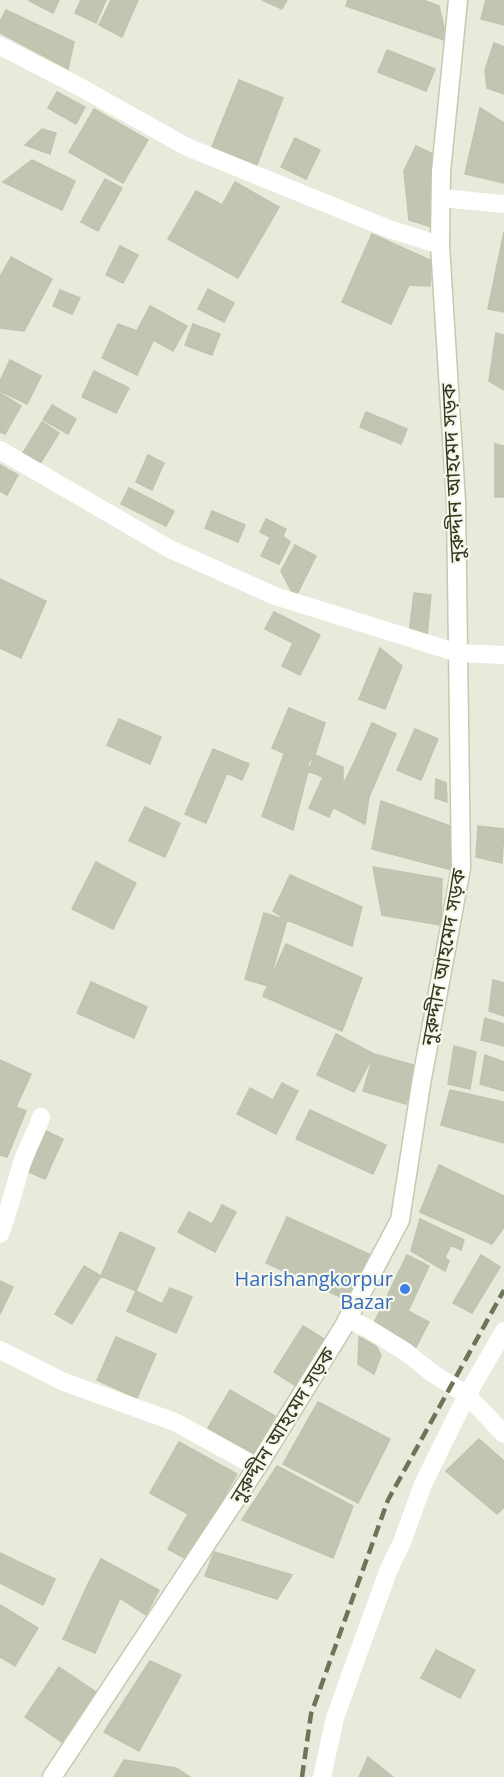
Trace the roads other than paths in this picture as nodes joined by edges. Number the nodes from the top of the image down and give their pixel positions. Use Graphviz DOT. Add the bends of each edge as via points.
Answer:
graph roads {
  1 [pos="458,0"];
  2 [pos="0,46"];
  3 [pos="441,198"];
  4 [pos="504,204"];
  5 [pos="440,245"];
  6 [pos="0,450"];
  7 [pos="458,653"];
  8 [pos="504,655"];
  9 [pos="41,1117"];
  10 [pos="0,1234"];
  11 [pos="348,1319"];
  12 [pos="504,1331"];
  13 [pos="0,1350"];
  14 [pos="467,1395"];
  15 [pos="504,1434"];
  16 [pos="257,1467"];
  17 [pos="52,1777"];
  18 [pos="322,1777"];
  1 -- 3 [label="street, নুরুদ্দীন আহমেদ সড়ক"];
  2 -- 5 [label="street" via="187,147 389,229"];
  3 -- 4 [label="street"];
  3 -- 5 [label="street, নুরুদ্দীন আহমেদ সড়ক"];
  5 -- 7 [label="street, নুরুদ্দীন আহমেদ সড়ক" via="456,502"];
  6 -- 7 [label="street" via="170,549 275,596"];
  7 -- 8 [label="street"];
  7 -- 11 [label="street, নুরুদ্দীন আহমেদ সড়ক" via="460,868 400,1220"];
  9 -- 10 [label="street"];
  11 -- 14 [label="street" via="406,1352"];
  11 -- 16 [label="street, নুরুদ্দীন আহমেদ সড়ক"];
  12 -- 14 [label="street"];
  13 -- 16 [label="street" via="64,1382 175,1422"];
  14 -- 15 [label="street"];
  14 -- 18 [label="street" via="423,1484 389,1569 335,1718"];
  16 -- 17 [label="street, নুরুদ্দীন আহমেদ সড়ক"];
}
